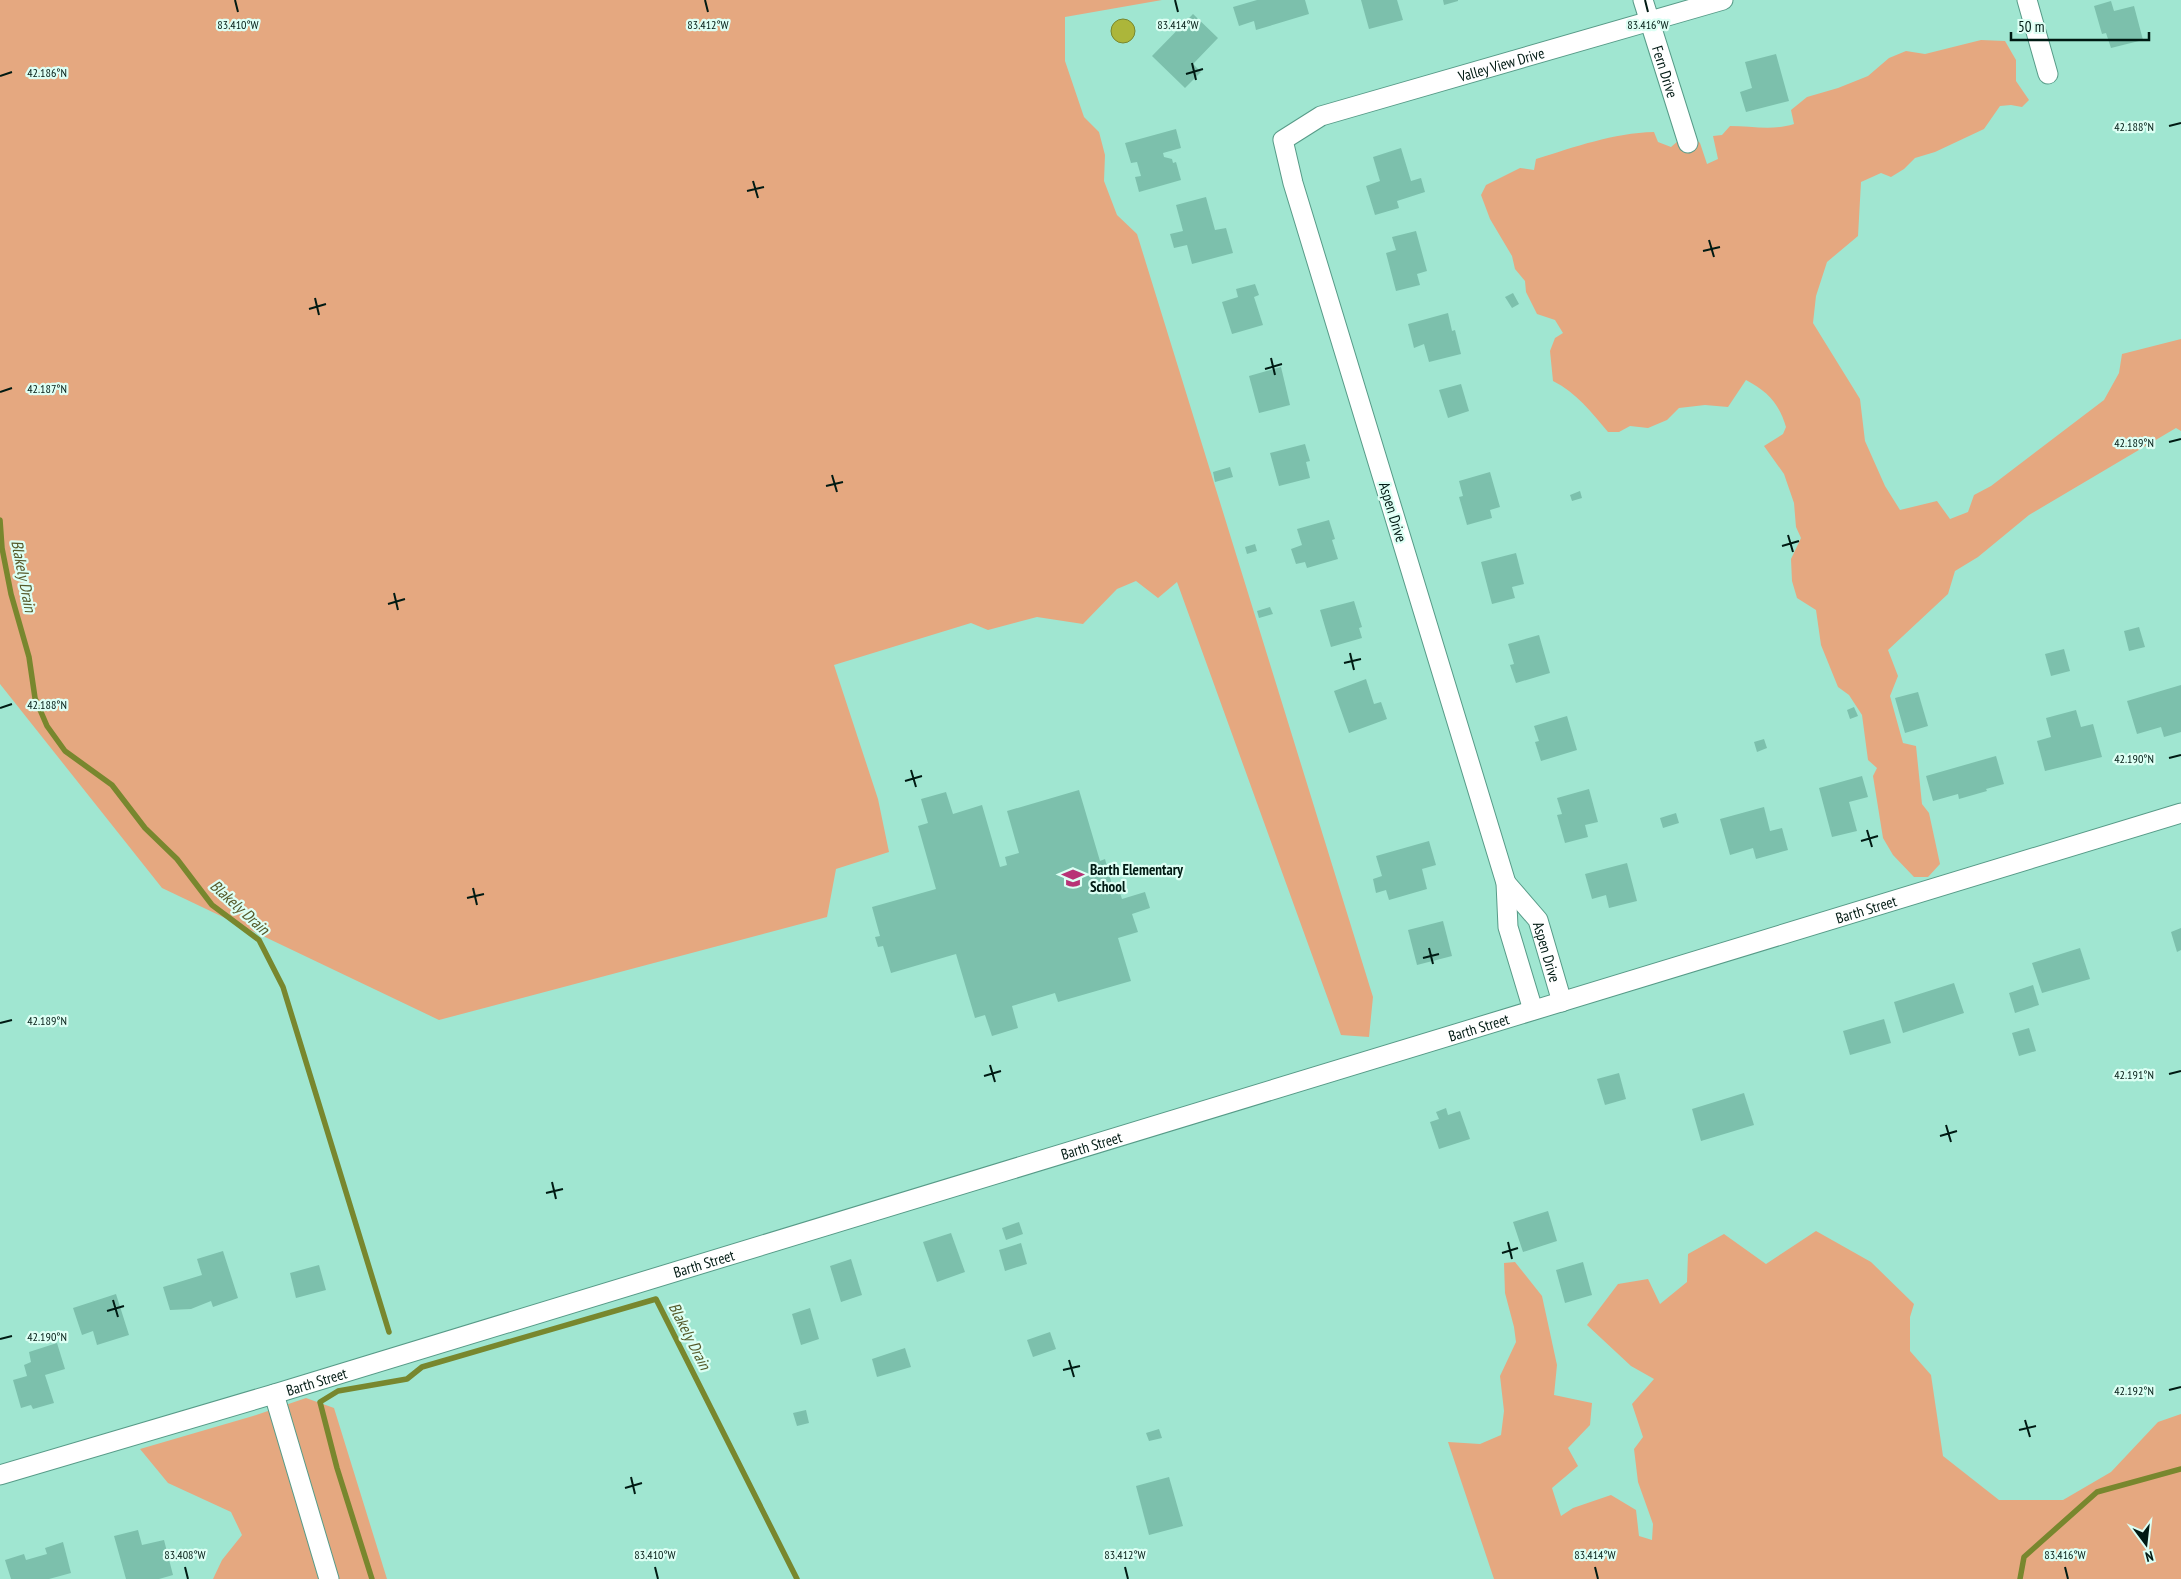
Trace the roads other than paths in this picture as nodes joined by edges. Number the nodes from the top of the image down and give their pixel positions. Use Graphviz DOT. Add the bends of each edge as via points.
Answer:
graph roads {
  1 [pos="1643,0"];
  2 [pos="1723,0"];
  3 [pos="2027,0"];
  4 [pos="1650,21"];
  5 [pos="2048,74"];
  6 [pos="1283,140"];
  7 [pos="1688,143"];
  8 [pos="2181,814"];
  9 [pos="1506,883"];
  10 [pos="1562,1002"];
  11 [pos="1534,1010"];
  12 [pos="274,1394"];
  13 [pos="0,1475"];
  14 [pos="329,1579"];
  1 -- 4 [label="street, Fern Drive"];
  2 -- 4 [label="street, Valley View Drive"];
  3 -- 5 [label="street"];
  4 -- 6 [label="street, Valley View Drive" via="1322,116"];
  4 -- 7 [label="street, Fern Drive"];
  6 -- 9 [label="street, Aspen Drive" via="1293,183"];
  8 -- 10 [label="street, Barth Street"];
  9 -- 10 [label="street, Aspen Drive" via="1538,920"];
  9 -- 11 [label="street, Aspen Drive" via="1508,927"];
  10 -- 11 [label="street, Barth Street"];
  11 -- 12 [label="street, Barth Street"];
  12 -- 13 [label="street, Barth Street"];
  12 -- 14 [label="street"];
}
